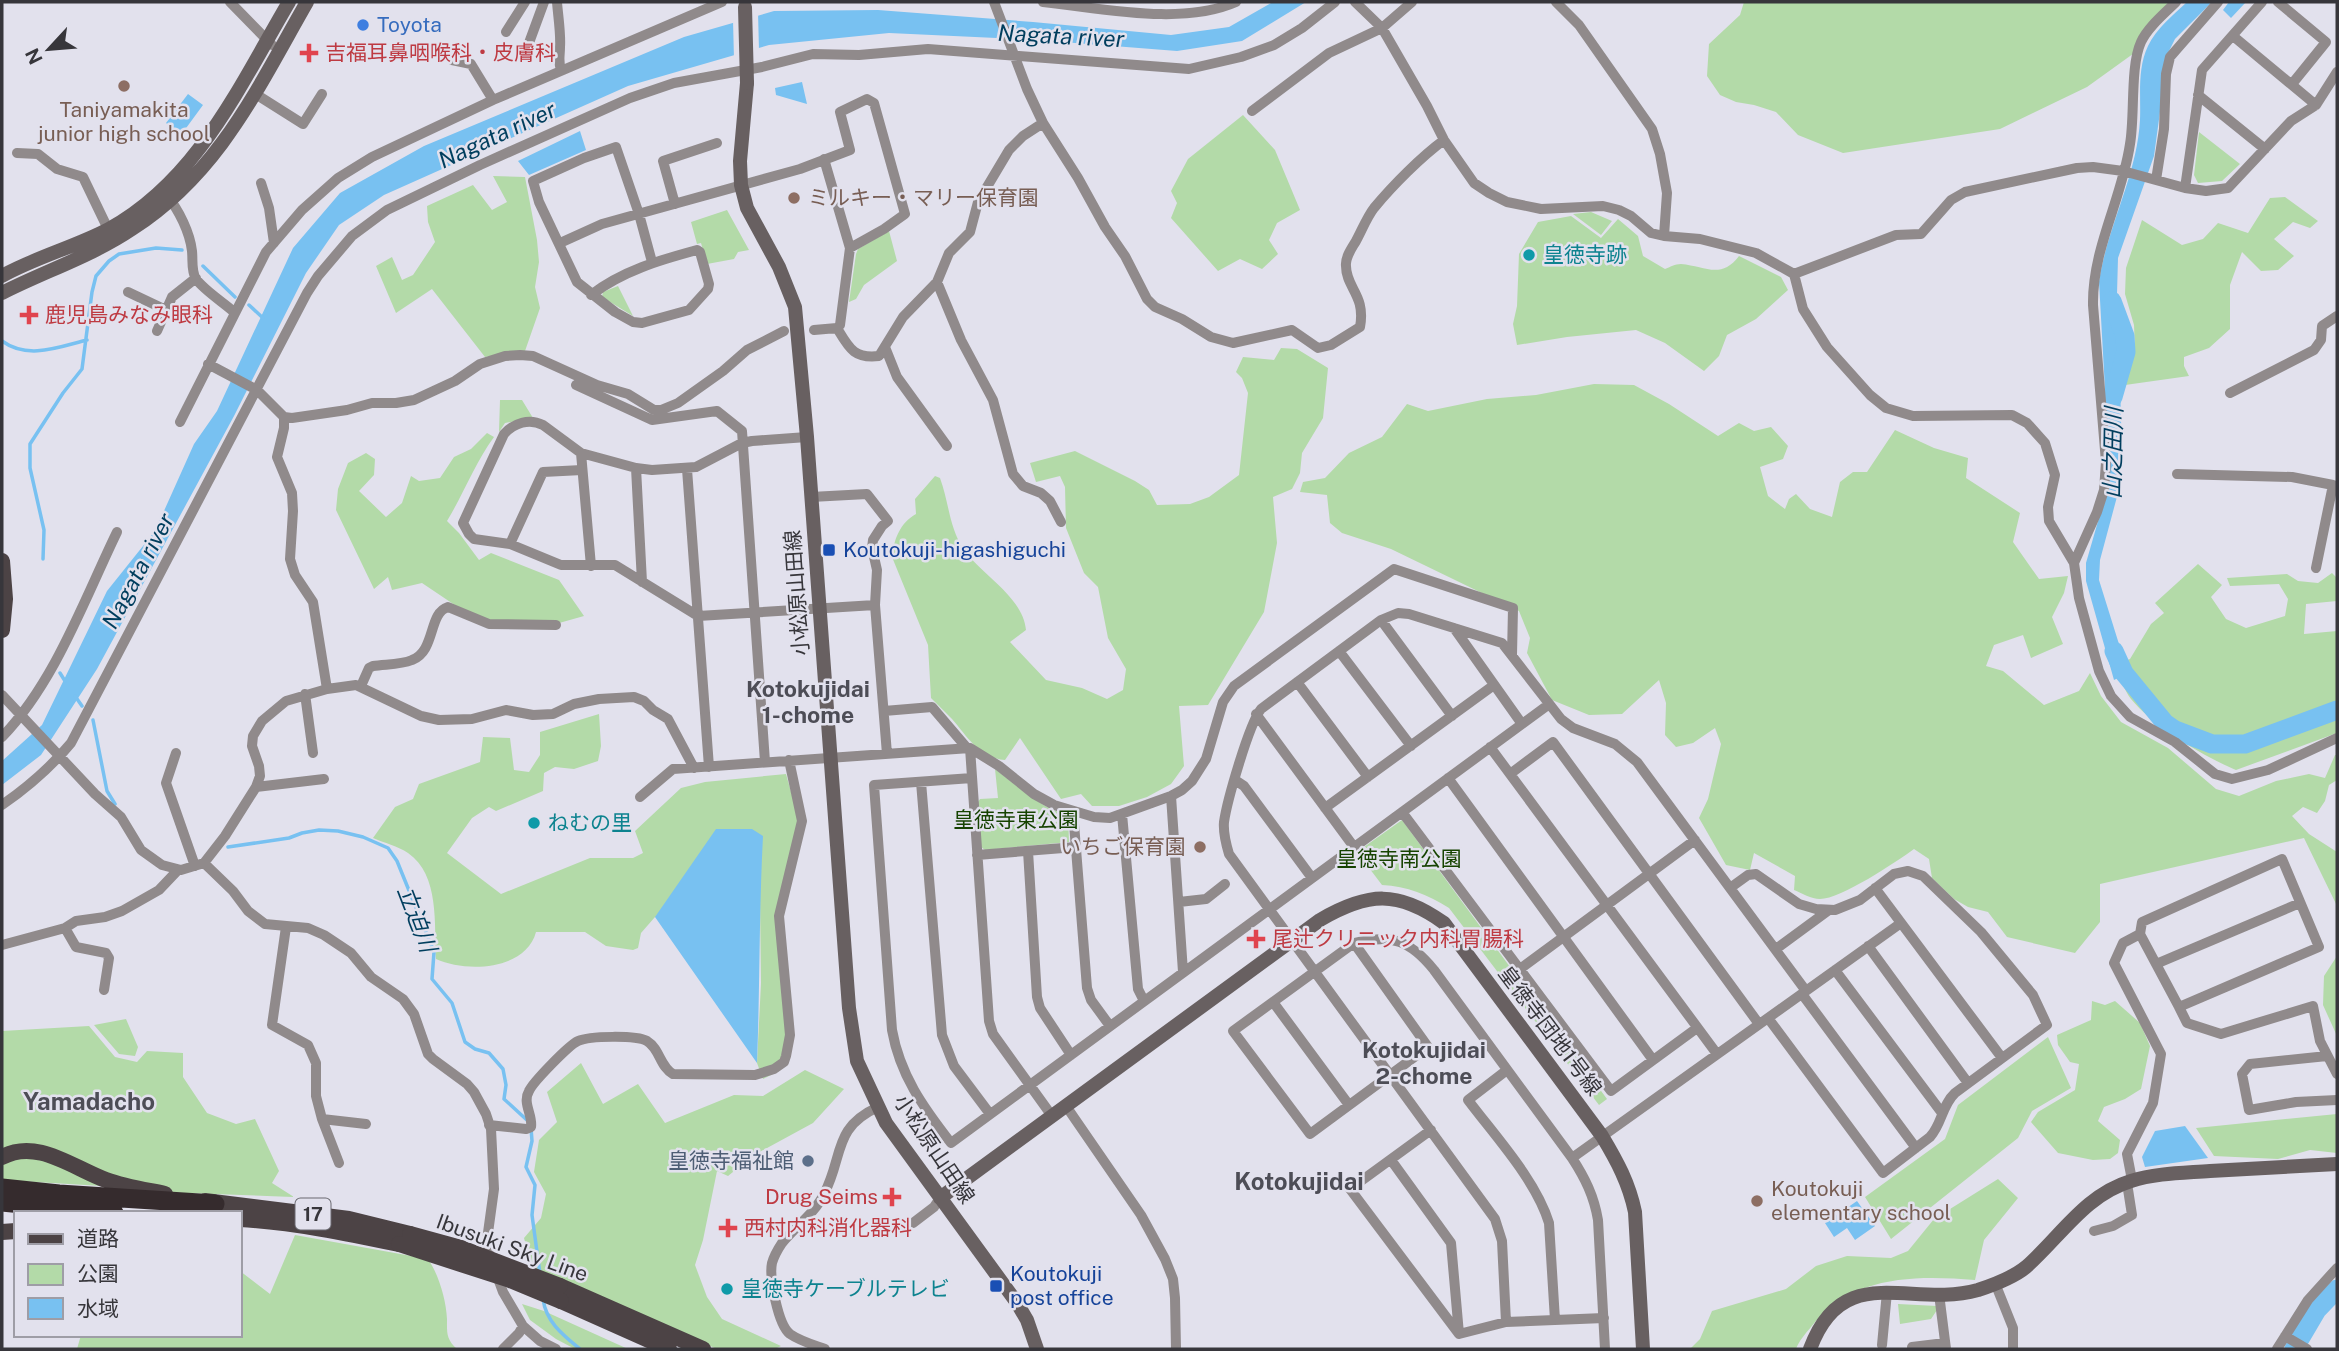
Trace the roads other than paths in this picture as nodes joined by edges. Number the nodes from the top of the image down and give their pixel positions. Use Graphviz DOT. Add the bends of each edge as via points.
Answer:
graph roads {
  1 [pos="230,2"];
  2 [pos="289,2"];
  3 [pos="307,2"];
  4 [pos="524,2"];
  5 [pos="544,2"];
  6 [pos="557,2"];
  7 [pos="722,2"];
  8 [pos="995,2"];
  9 [pos="1043,2"];
  10 [pos="1236,2"];
  11 [pos="1335,2"];
  12 [pos="1355,2"];
  13 [pos="1412,2"];
  14 [pos="1556,2"];
  15 [pos="2176,2"];
  16 [pos="2218,2"];
  17 [pos="2262,2"];
  18 [pos="2278,2"];
  19 [pos="745,5"];
  20 [pos="1382,28"];
  21 [pos="506,32"];
  22 [pos="2233,36"];
  23 [pos="267,41"];
  24 [pos="279,50"];
  25 [pos="526,51"];
  26 [pos="1014,56"];
  27 [pos="452,60"];
  28 [pos="561,69"];
  29 [pos="2337,72"];
  30 [pos="2292,84"];
  31 [pos="254,93"];
  32 [pos="322,94"];
  33 [pos="2198,95"];
  34 [pos="494,100"];
  35 [pos="2316,105"];
  36 [pos="1252,111"];
  37 [pos="1044,123"];
  38 [pos="1444,140"];
  39 [pos="717,143"];
  40 [pos="2265,149"];
  41 [pos="17,153"];
  42 [pos="824,159"];
  43 [pos="2124,172"];
  44 [pos="2154,180"];
  45 [pos="261,183"];
  46 [pos="741,185"];
  47 [pos="2185,188"];
  48 [pos="167,196"];
  49 [pos="675,204"];
  50 [pos="639,214"];
  51 [pos="108,229"];
  52 [pos="1664,236"];
  53 [pos="274,243"];
  54 [pos="559,243"];
  55 [pos="850,248"];
  56 [pos="652,262"];
  57 [pos="1794,274"];
  58 [pos="2,276"];
  59 [pos="196,278"];
  60 [pos="937,282"];
  61 [pos="128,292"];
  62 [pos="2,293"];
  63 [pos="591,295"];
  64 [pos="166,310"];
  65 [pos="234,312"];
  66 [pos="2337,316"];
  67 [pos="837,328"];
  68 [pos="814,330"];
  69 [pos="158,331"];
  70 [pos="784,331"];
  71 [pos="885,347"];
  72 [pos="208,364"];
  73 [pos="576,385"];
  74 [pos="257,390"];
  75 [pos="2230,393"];
  76 [pos="284,417"];
  77 [pos="180,422"];
  78 [pos="807,437"];
  79 [pos="742,443"];
  80 [pos="947,446"];
  81 [pos="581,453"];
  82 [pos="636,468"];
  83 [pos="687,469"];
  84 [pos="582,470"];
  85 [pos="2177,474"];
  86 [pos="2335,485"];
  87 [pos="811,497"];
  88 [pos="1061,522"];
  89 [pos="117,531"];
  90 [pos="510,544"];
  91 [pos="2,562"];
  92 [pos="2074,563"];
  93 [pos="591,566"];
  94 [pos="2316,568"];
  95 [pos="642,582"];
  96 [pos="875,605"];
  97 [pos="820,608"];
  98 [pos="754,612"];
  99 [pos="698,616"];
  100 [pos="1381,620"];
  101 [pos="556,625"];
  102 [pos="1454,628"];
  103 [pos="2,630"];
  104 [pos="1339,651"];
  105 [pos="1512,655"];
  106 [pos="1297,682"];
  107 [pos="1494,685"];
  108 [pos="361,686"];
  109 [pos="327,689"];
  110 [pos="305,694"];
  111 [pos="2,695"];
  112 [pos="1548,705"];
  113 [pos="884,711"];
  114 [pos="1256,714"];
  115 [pos="22,715"];
  116 [pos="1452,716"];
  117 [pos="1522,724"];
  118 [pos="2,737"];
  119 [pos="2337,738"];
  120 [pos="1411,746"];
  121 [pos="1490,747"];
  122 [pos="968,748"];
  123 [pos="176,753"];
  124 [pos="313,753"];
  125 [pos="887,754"];
  126 [pos="60,756"];
  127 [pos="831,757"];
  128 [pos="789,760"];
  129 [pos="765,762"];
  130 [pos="709,766"];
  131 [pos="694,768"];
  132 [pos="1510,774"];
  133 [pos="1368,777"];
  134 [pos="972,778"];
  135 [pos="1448,778"];
  136 [pos="324,779"];
  137 [pos="1236,780"];
  138 [pos="921,782"];
  139 [pos="256,787"];
  140 [pos="1171,796"];
  141 [pos="640,797"];
  142 [pos="2,805"];
  143 [pos="1325,808"];
  144 [pos="1073,811"];
  145 [pos="1402,811"];
  146 [pos="1122,814"];
  147 [pos="1695,840"];
  148 [pos="1076,847"];
  149 [pos="1354,847"];
  150 [pos="1028,851"];
  151 [pos="977,855"];
  152 [pos="199,865"];
  153 [pos="178,870"];
  154 [pos="1649,874"];
  155 [pos="1312,878"];
  156 [pos="1225,884"];
  157 [pos="1730,888"];
  158 [pos="1875,888"];
  159 [pos="1179,902"];
  160 [pos="2300,903"];
  161 [pos="1606,905"];
  162 [pos="1268,910"];
  163 [pos="1829,910"];
  164 [pos="1901,923"];
  165 [pos="286,927"];
  166 [pos="65,928"];
  167 [pos="2140,934"];
  168 [pos="1563,937"];
  169 [pos="1291,942"];
  170 [pos="1354,943"];
  171 [pos="2,945"];
  172 [pos="1868,946"];
  173 [pos="1776,949"];
  174 [pos="2156,964"];
  175 [pos="1520,969"];
  176 [pos="1835,970"];
  177 [pos="1184,972"];
  178 [pos="1314,972"];
  179 [pos="104,990"];
  180 [pos="1804,992"];
  181 [pos="1144,1001"];
  182 [pos="1273,1002"];
  183 [pos="2179,1007"];
  184 [pos="1764,1021"];
  185 [pos="1110,1026"];
  186 [pos="1697,1028"];
  187 [pos="1717,1054"];
  188 [pos="1071,1055"];
  189 [pos="2327,1056"];
  190 [pos="2002,1058"];
  191 [pos="1653,1060"];
  192 [pos="1507,1070"];
  193 [pos="2337,1074"];
  194 [pos="1390,1075"];
  195 [pos="1968,1083"];
  196 [pos="1030,1085"];
  197 [pos="2337,1100"];
  198 [pos="1349,1105"];
  199 [pos="1066,1106"];
  200 [pos="878,1107"];
  201 [pos="1942,1113"];
  202 [pos="990,1114"];
  203 [pos="1052,1116"];
  204 [pos="322,1119"];
  205 [pos="366,1124"];
  206 [pos="489,1125"];
  207 [pos="1431,1130"];
  208 [pos="1602,1136"];
  209 [pos="1916,1148"];
  210 [pos="2,1157"];
  211 [pos="1572,1158"];
  212 [pos="1391,1160"];
  213 [pos="339,1163"];
  214 [pos="2337,1164"];
  215 [pos="2129,1182"];
  216 [pos="2,1188"];
  217 [pos="940,1198"];
  218 [pos="2,1202"];
  219 [pos="215,1203"];
  220 [pos="94,1211"];
  221 [pos="242,1219"];
  222 [pos="913,1223"];
  223 [pos="2094,1231"];
  224 [pos="405,1239"];
  225 [pos="2337,1268"];
  226 [pos="1995,1283"];
  227 [pos="1887,1292"];
  228 [pos="560,1293"];
  229 [pos="1939,1294"];
  230 [pos="1604,1318"];
  231 [pos="1555,1320"];
  232 [pos="1506,1322"];
  233 [pos="523,1326"];
  234 [pos="1459,1334"];
  235 [pos="2285,1336"];
  236 [pos="1882,1345"];
  237 [pos="1946,1346"];
  238 [pos="1912,1347"];
  239 [pos="503,1349"];
  240 [pos="556,1349"];
  241 [pos="669,1349"];
  242 [pos="703,1349"];
  243 [pos="825,1349"];
  244 [pos="1037,1349"];
  245 [pos="1176,1349"];
  246 [pos="1605,1349"];
  247 [pos="1643,1349"];
  248 [pos="1810,1349"];
  249 [pos="2013,1349"];
  250 [pos="2277,1349"];
  251 [pos="2307,1349"];
  1 -- 23 [label="street"];
  2 -- 23 [label="street"];
  3 -- 24 [label="street"];
  4 -- 21 [label="street"];
  5 -- 25 [label="street"];
  6 -- 28 [label="street"];
  7 -- 28 [label="street"];
  8 -- 26 [label="street"];
  9 -- 10 [label="street" via="1185,15"];
  11 -- 26 [label="street" via="1274,45 1207,66 1168,68"];
  12 -- 20 [label="street"];
  13 -- 20 [label="street"];
  14 -- 52 [label="street" via="1578,25 1652,129 1667,194"];
  15 -- 43 [label="street" via="2141,42"];
  16 -- 44 [label="street" via="2170,57"];
  17 -- 22 [label="street"];
  18 -- 30 [label="street" via="2326,42"];
  19 -- 46 [label="street, 小松原山田線, bridge" via="747,83"];
  20 -- 36 [label="street" via="1329,53"];
  20 -- 38 [label="street"];
  22 -- 30 [label="street"];
  22 -- 33 [label="street" via="2202,71"];
  23 -- 24 [label="street"];
  23 -- 48 [label="street"];
  24 -- 31 [label="street"];
  26 -- 37 [label="street"];
  26 -- 74 [label="street" via="928,49 813,54 674,83 630,98 411,197 352,236 307,293"];
  27 -- 34 [label="street" via="471,64"];
  28 -- 34 [label="street"];
  29 -- 35 [label="street"];
  30 -- 35 [label="street"];
  31 -- 32 [label="street" via="303,124"];
  31 -- 48 [label="street" via="215,154"];
  33 -- 40 [label="street"];
  33 -- 47 [label="street"];
  34 -- 53 [label="street" via="356,165 318,194"];
  35 -- 40 [label="street" via="2291,121"];
  37 -- 38 [label="street" via="1155,307 1224,341 1292,330 1318,348 1360,327 1360,300 1346,271 1349,254 1373,209"];
  37 -- 60 [label="street" via="1009,150 978,202 970,232 949,253"];
  38 -- 52 [label="street" via="1474,183 1507,202 1541,209 1603,206"];
  39 -- 49 [label="street" via="663,161"];
  40 -- 47 [label="street" via="2228,188"];
  41 -- 51 [label="street" via="38,154 57,169 83,177"];
  42 -- 46 [label="street"];
  42 -- 55 [label="street"];
  42 -- 55 [label="street" via="850,149 841,112 867,99 874,103 905,214"];
  43 -- 44 [label="street"];
  43 -- 57 [label="street" via="2077,168 1965,192 1951,200 1921,234 1896,235"];
  43 -- 92 [label="street" via="2093,285 2104,490"];
  44 -- 47 [label="street"];
  45 -- 53 [label="street"];
  46 -- 49 [label="street"];
  46 -- 78 [label="street, 小松原山田線" via="747,208 795,307"];
  48 -- 51 [label="street"];
  48 -- 59 [label="street" via="192,249"];
  48 -- 62 [label="street" via="131,230 105,246"];
  49 -- 50 [label="street"];
  50 -- 54 [label="street"];
  50 -- 54 [label="street" via="616,147 584,158 533,181"];
  50 -- 56 [label="street"];
  51 -- 58 [label="street"];
  52 -- 57 [label="street" via="1700,239 1756,253"];
  53 -- 65 [label="street"];
  54 -- 63 [label="street" via="577,282"];
  55 -- 67 [label="street"];
  56 -- 63 [label="street"];
  56 -- 63 [label="street" via="697,250 708,289 689,310 642,323"];
  57 -- 92 [label="street" via="1803,309 1827,347 1886,408 1913,416 2012,415 2026,423 2052,458 2055,475 2049,521"];
  59 -- 64 [label="street" via="172,297"];
  59 -- 65 [label="street"];
  60 -- 71 [label="street" via="903,317"];
  60 -- 88 [label="street" via="993,400 1017,482 1050,501"];
  61 -- 64 [label="street"];
  64 -- 69 [label="street"];
  65 -- 72 [label="street"];
  66 -- 75 [label="street" via="2322,326 2314,350"];
  67 -- 68 [label="street"];
  67 -- 71 [label="street" via="847,346 865,358 879,356"];
  70 -- 76 [label="street" via="741,354 723,372 662,410 533,356 520,355 480,365 414,400"];
  71 -- 80 [label="street" via="897,377"];
  72 -- 74 [label="street"];
  72 -- 77 [label="street"];
  73 -- 79 [label="street" via="652,420 717,411 741,431"];
  74 -- 76 [label="street"];
  74 -- 126 [label="street" via="87,716"];
  76 -- 109 [label="street" via="277,457 292,492 290,559 313,602"];
  78 -- 79 [label="street"];
  78 -- 87 [label="street, 小松原山田線"];
  79 -- 83 [label="street"];
  79 -- 98 [label="street"];
  81 -- 82 [label="street"];
  81 -- 84 [label="street"];
  81 -- 90 [label="street" via="537,422 514,425 504,434 463,523 474,539"];
  82 -- 83 [label="street"];
  82 -- 95 [label="street"];
  83 -- 99 [label="street"];
  84 -- 90 [label="street" via="544,472"];
  84 -- 93 [label="street"];
  85 -- 86 [label="street" via="2291,477"];
  86 -- 94 [label="street"];
  87 -- 96 [label="street" via="867,494 888,521 873,540"];
  87 -- 97 [label="street, 小松原山田線"];
  89 -- 115 [label="street" via="46,679"];
  90 -- 93 [label="street" via="561,565"];
  91 -- 103 [label="main road"];
  92 -- 119 [label="street" via="2099,671 2111,696 2130,717 2175,742 2215,774 2232,779 2268,770"];
  93 -- 95 [label="street" via="615,565"];
  95 -- 99 [label="street"];
  96 -- 97 [label="street"];
  96 -- 113 [label="street"];
  97 -- 98 [label="street"];
  97 -- 127 [label="street, 小松原山田線"];
  98 -- 99 [label="street"];
  98 -- 129 [label="street"];
  99 -- 130 [label="street"];
  100 -- 102 [label="street" via="1398,613"];
  100 -- 104 [label="street"];
  100 -- 116 [label="street"];
  101 -- 108 [label="street" via="489,624 443,608 420,655 369,668"];
  102 -- 105 [label="street" via="1497,640"];
  102 -- 107 [label="street"];
  104 -- 106 [label="street"];
  104 -- 120 [label="street"];
  105 -- 112 [label="street"];
  105 -- 140 [label="street" via="1513,608 1394,569 1234,686 1223,702 1202,768"];
  106 -- 114 [label="street"];
  106 -- 133 [label="street"];
  107 -- 116 [label="street"];
  107 -- 117 [label="street"];
  108 -- 109 [label="street"];
  108 -- 131 [label="street" via="421,716 439,720 472,719 506,710 554,714 574,704 634,698 668,719"];
  109 -- 110 [label="street"];
  110 -- 124 [label="street"];
  110 -- 139 [label="street" via="286,701 255,730 252,746 260,776"];
  111 -- 115 [label="street"];
  112 -- 117 [label="street"];
  112 -- 147 [label="street" via="1573,728 1615,744 1637,762"];
  113 -- 122 [label="street" via="932,707"];
  113 -- 125 [label="street"];
  114 -- 137 [label="street"];
  114 -- 143 [label="street"];
  115 -- 118 [label="street"];
  115 -- 126 [label="street"];
  116 -- 120 [label="street"];
  117 -- 121 [label="street"];
  120 -- 133 [label="street"];
  121 -- 132 [label="street"];
  121 -- 135 [label="street"];
  122 -- 125 [label="street"];
  122 -- 134 [label="street"];
  122 -- 144 [label="street" via="1034,794"];
  123 -- 152 [label="street" via="166,783"];
  125 -- 127 [label="street"];
  126 -- 142 [label="street"];
  126 -- 153 [label="street" via="121,817 141,850"];
  127 -- 128 [label="street"];
  127 -- 200 [label="street, 小松原山田線" via="853,1043"];
  128 -- 129 [label="street"];
  128 -- 206 [label="street" via="802,821 779,916 790,1035 784,1062 755,1075 673,1074 645,1040 586,1039 570,1046 528,1092 531,1127"];
  129 -- 130 [label="street"];
  130 -- 131 [label="street"];
  131 -- 141 [label="street" via="673,769"];
  132 -- 154 [label="street" via="1553,742"];
  132 -- 161 [label="street"];
  133 -- 143 [label="street"];
  134 -- 138 [label="street"];
  134 -- 151 [label="street"];
  135 -- 145 [label="street"];
  135 -- 168 [label="street"];
  136 -- 139 [label="street"];
  137 -- 155 [label="street"];
  137 -- 162 [label="street" via="1224,824 1228,854"];
  138 -- 202 [label="street" via="942,1035 954,1066"];
  138 -- 202 [label="street" via="874,785 895,1050 912,1090 951,1143"];
  139 -- 152 [label="street" via="225,836"];
  140 -- 146 [label="street"];
  140 -- 159 [label="street"];
  143 -- 149 [label="street"];
  144 -- 146 [label="street" via="1102,818"];
  144 -- 148 [label="street"];
  145 -- 149 [label="street"];
  145 -- 175 [label="street"];
  146 -- 181 [label="street" via="1138,989"];
  147 -- 154 [label="street"];
  147 -- 157 [label="street"];
  148 -- 150 [label="street"];
  148 -- 185 [label="street" via="1087,988"];
  149 -- 155 [label="street"];
  150 -- 151 [label="street"];
  150 -- 188 [label="street" via="1037,997"];
  151 -- 196 [label="street" via="989,1021 993,1034"];
  152 -- 153 [label="street"];
  152 -- 165 [label="street" via="225,883 257,919"];
  153 -- 166 [label="street" via="142,901"];
  154 -- 161 [label="street"];
  154 -- 184 [label="street"];
  155 -- 162 [label="street"];
  156 -- 159 [label="street" via="1206,899"];
  157 -- 163 [label="street" via="1756,874 1807,908"];
  157 -- 173 [label="street"];
  158 -- 163 [label="street" via="1854,904"];
  158 -- 164 [label="street"];
  158 -- 190 [label="street" via="1894,874 1908,871 1923,876 1981,932 2033,995 2047,1025"];
  159 -- 177 [label="street"];
  160 -- 167 [label="street" via="2281,859 2142,922"];
  160 -- 174 [label="street"];
  160 -- 183 [label="street" via="2319,947"];
  161 -- 168 [label="street"];
  161 -- 186 [label="street"];
  162 -- 169 [label="street"];
  162 -- 177 [label="street"];
  163 -- 173 [label="street"];
  164 -- 172 [label="street"];
  164 -- 190 [label="street"];
  165 -- 204 [label="street" via="272,1025 308,1045 316,1063 316,1096"];
  165 -- 206 [label="street" via="308,928 337,943 371,977 403,999 414,1014 429,1054 474,1092"];
  166 -- 171 [label="street"];
  166 -- 179 [label="street" via="76,947 106,953"];
  167 -- 174 [label="street"];
  167 -- 215 [label="street" via="2123,943 2114,963 2161,1054 2153,1103 2127,1154"];
  168 -- 175 [label="street"];
  168 -- 191 [label="street"];
  169 -- 178 [label="street"];
  169 -- 199 [label="street, 皇徳寺団地1号線"];
  169 -- 208 [label="street, 皇徳寺団地1号線" via="1342,906 1365,899 1387,898 1426,910 1444,923"];
  170 -- 178 [label="street"];
  170 -- 192 [label="street" via="1390,939 1418,952"];
  170 -- 194 [label="street" via="1428,1047"];
  172 -- 176 [label="street"];
  172 -- 195 [label="street"];
  173 -- 180 [label="street"];
  174 -- 183 [label="street"];
  175 -- 191 [label="street" via="1611,1091"];
  176 -- 180 [label="street"];
  176 -- 201 [label="street"];
  177 -- 181 [label="street"];
  178 -- 182 [label="street"];
  178 -- 194 [label="street"];
  180 -- 184 [label="street"];
  180 -- 209 [label="street"];
  181 -- 185 [label="street"];
  182 -- 198 [label="street"];
  182 -- 198 [label="street" via="1233,1031 1310,1134"];
  183 -- 189 [label="street" via="2187,1023 2221,1034 2313,1006"];
  184 -- 187 [label="street"];
  184 -- 209 [label="street" via="1883,1173"];
  185 -- 188 [label="street"];
  186 -- 187 [label="street"];
  186 -- 191 [label="street"];
  187 -- 208 [label="street"];
  188 -- 196 [label="street"];
  189 -- 193 [label="street"];
  189 -- 197 [label="street" via="2250,1064 2242,1074 2249,1110"];
  190 -- 195 [label="street"];
  192 -- 211 [label="street"];
  192 -- 231 [label="street" via="1468,1100 1545,1209"];
  194 -- 198 [label="street"];
  194 -- 207 [label="street"];
  195 -- 201 [label="street" via="1950,1098"];
  196 -- 202 [label="street"];
  196 -- 203 [label="street"];
  199 -- 203 [label="street, 皇徳寺団地1号線"];
  199 -- 245 [label="street" via="1165,1259 1173,1279"];
  200 -- 217 [label="street, 小松原山田線"];
  200 -- 243 [label="street" via="849,1127 825,1193 781,1244 772,1263 785,1329"];
  201 -- 209 [label="street" via="1934,1132"];
  203 -- 217 [label="street, 皇徳寺団地1号線"];
  204 -- 205 [label="street"];
  204 -- 213 [label="street"];
  206 -- 233 [label="street" via="494,1189 489,1254 503,1292"];
  207 -- 212 [label="street"];
  207 -- 232 [label="street" via="1498,1225"];
  208 -- 211 [label="street"];
  208 -- 247 [label="street, 皇徳寺団地1号線" via="1631,1191"];
  210 -- 219 [label="main road, Ibusuki Sky Line" via="42,1152 109,1181"];
  211 -- 230 [label="street" via="1596,1205"];
  212 -- 234 [label="street" via="1451,1244"];
  212 -- 234 [label="street" via="1350,1189"];
  214 -- 215 [label="street" via="2170,1174"];
  215 -- 223 [label="street" via="2132,1215"];
  215 -- 226 [label="street" via="2085,1207 2024,1268"];
  216 -- 219 [label="highway, 17"];
  217 -- 222 [label="street"];
  217 -- 244 [label="street, 小松原山田線" via="1017,1303"];
  218 -- 220 [label="highway"];
  219 -- 224 [label="main road, Ibusuki Sky Line / 17" via="349,1219"];
  221 -- 224 [label="main road, Ibusuki Sky Line / 17"];
  224 -- 228 [label="main road, Ibusuki Sky Line / 17, bridge" via="461,1248"];
  225 -- 235 [label="street" via="2308,1300"];
  226 -- 229 [label="street" via="1978,1290"];
  226 -- 249 [label="street" via="2013,1328"];
  227 -- 229 [label="street"];
  227 -- 236 [label="street"];
  227 -- 248 [label="street" via="1857,1296 1838,1306 1825,1319"];
  228 -- 241 [label="main road, Ibusuki Sky Line / 17"];
  228 -- 242 [label="main road, Ibusuki Sky Line / 17"];
  229 -- 237 [label="street"];
  230 -- 231 [label="street"];
  230 -- 246 [label="street"];
  231 -- 232 [label="street"];
  232 -- 234 [label="street"];
  233 -- 239 [label="street"];
  233 -- 240 [label="street"];
  235 -- 250 [label="street"];
  235 -- 251 [label="street"];
  237 -- 238 [label="street"];
}
